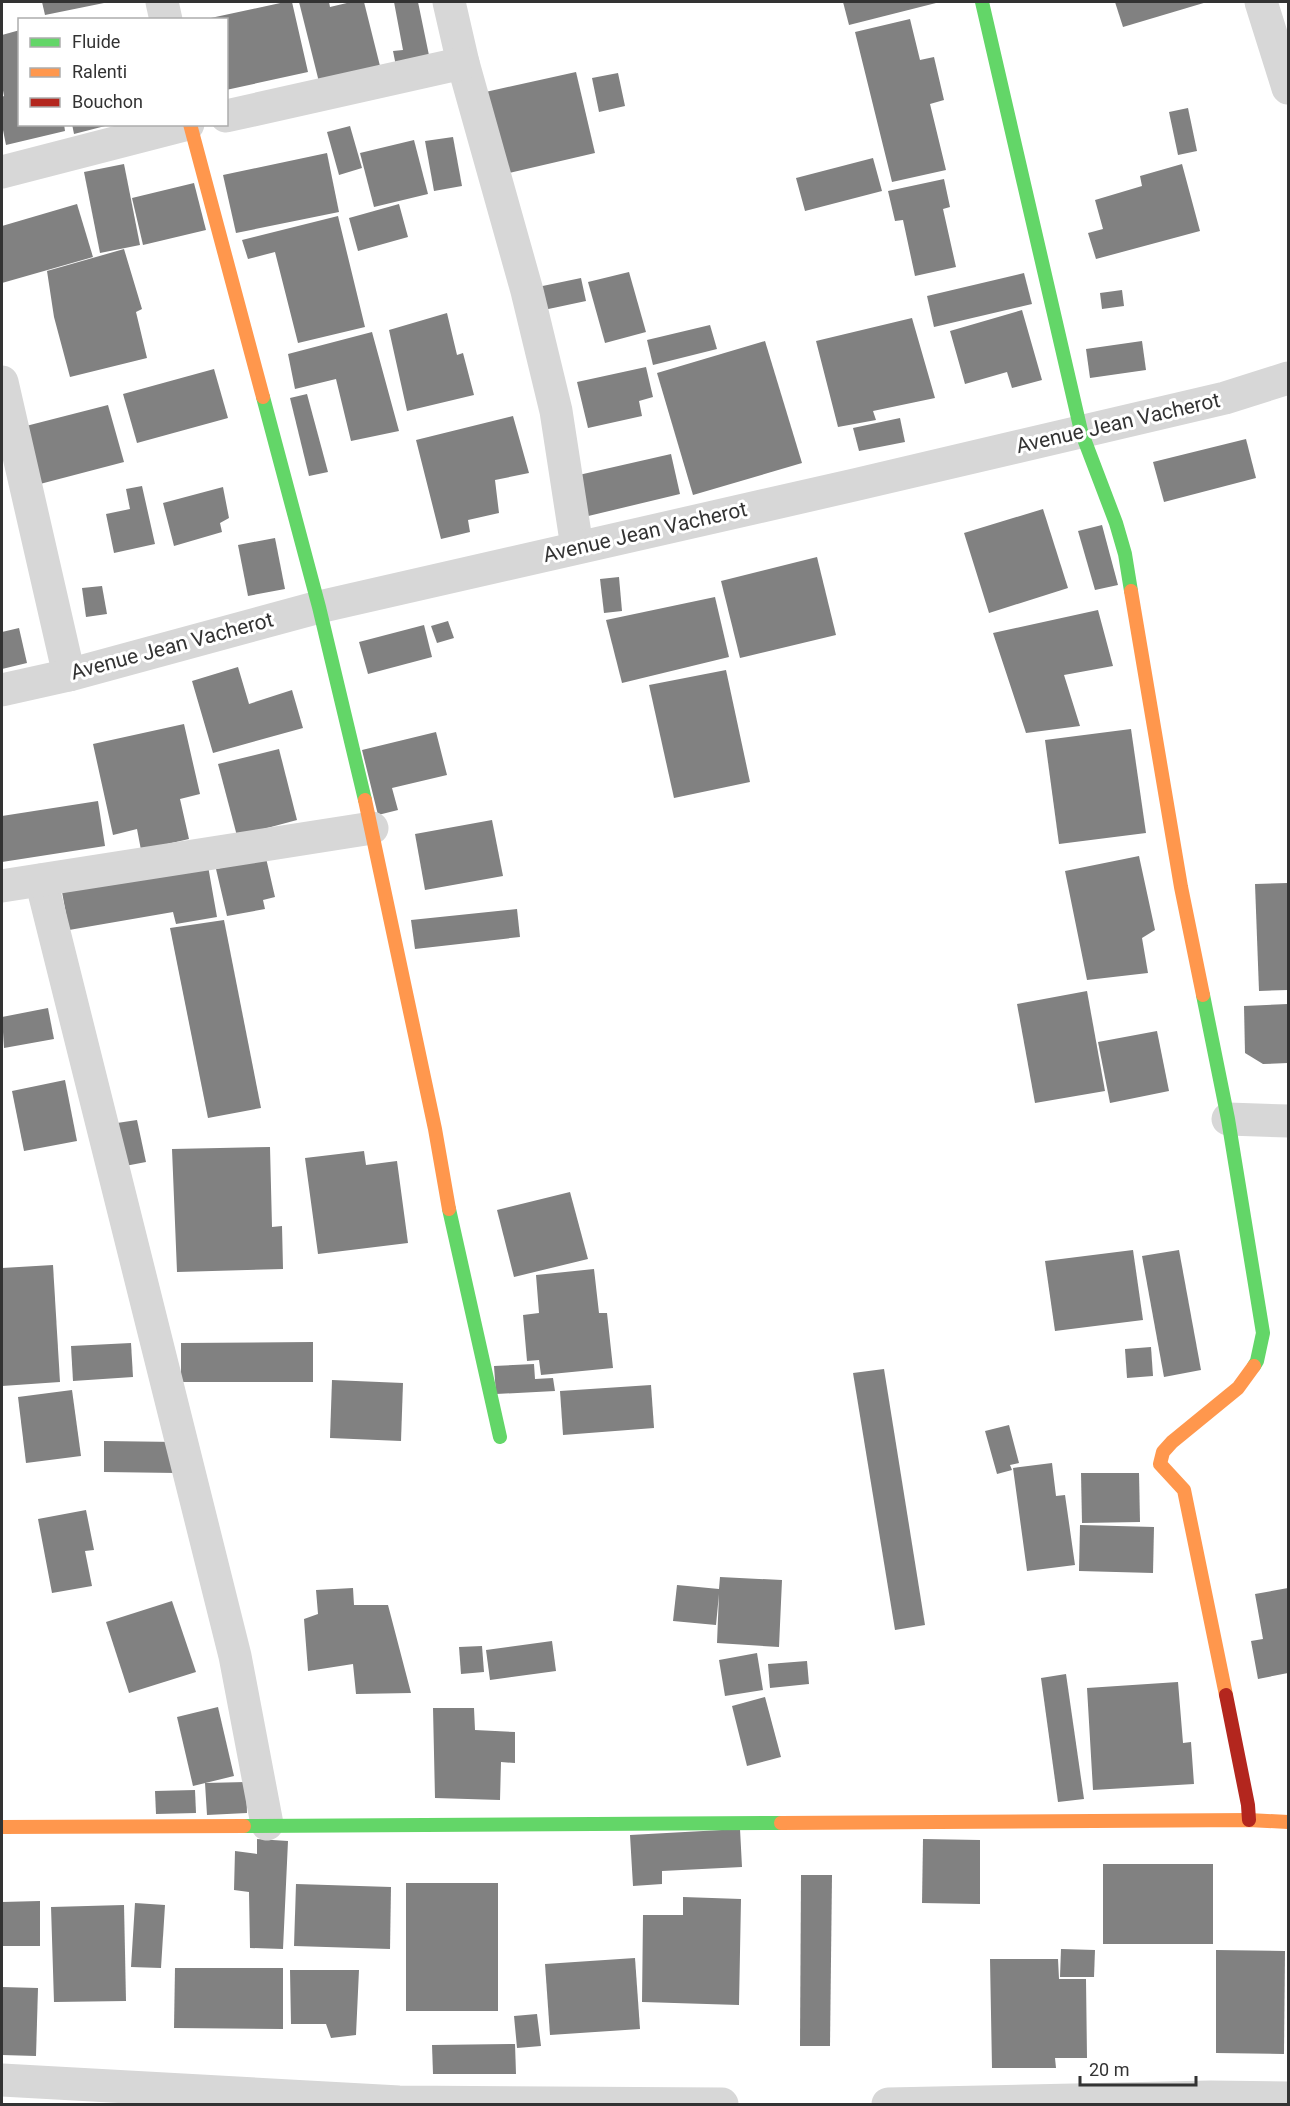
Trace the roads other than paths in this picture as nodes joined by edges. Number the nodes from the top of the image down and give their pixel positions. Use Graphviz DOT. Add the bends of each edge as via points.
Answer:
graph roads {
  1 [pos="162,2"];
  2 [pos="449,2"];
  3 [pos="982,2"];
  4 [pos="1261,2"];
  5 [pos="166,18"];
  6 [pos="463,63"];
  7 [pos="1288,88"];
  8 [pos="228,116"];
  9 [pos="181,126"];
  10 [pos="190,126"];
  11 [pos="2,172"];
  12 [pos="1288,378"];
  13 [pos="2,382"];
  14 [pos="1081,431"];
  15 [pos="577,547"];
  16 [pos="319,607"];
  17 [pos="69,675"];
  18 [pos="2,690"];
  19 [pos="372,828"];
  20 [pos="41,880"];
  21 [pos="2,886"];
  22 [pos="1228,1119"];
  23 [pos="1288,1121"];
  24 [pos="500,1437"];
  25 [pos="1249,1820"];
  26 [pos="1288,1822"];
  27 [pos="267,1824"];
  28 [pos="2,1827"];
  29 [pos="2,2080"];
  30 [pos="1288,2098"];
  31 [pos="722,2104"];
  32 [pos="888,2104"];
  1 -- 5 [label="street"];
  2 -- 6 [label="street"];
  3 -- 14 [label="street"];
  4 -- 7 [label="street"];
  6 -- 8 [label="street"];
  6 -- 15 [label="street" via="556,411"];
  9 -- 11 [label="street"];
  10 -- 16 [label="street"];
  12 -- 14 [label="street, Avenue Jean Vacherot" via="1225,398"];
  13 -- 17 [label="street"];
  14 -- 15 [label="street, Avenue Jean Vacherot"];
  14 -- 22 [label="street" via="1125,554 1181,886"];
  15 -- 16 [label="street, Avenue Jean Vacherot"];
  16 -- 17 [label="street, Avenue Jean Vacherot"];
  16 -- 19 [label="street"];
  17 -- 18 [label="street, Avenue Jean Vacherot"];
  19 -- 20 [label="street"];
  19 -- 24 [label="street" via="454,1235"];
  20 -- 21 [label="street"];
  20 -- 27 [label="street" via="235,1656"];
  22 -- 23 [label="street"];
  22 -- 25 [label="street" via="1263,1333 1257,1362 1238,1388 1172,1442 1163,1452 1160,1464 1184,1490"];
  25 -- 26 [label="street"];
  25 -- 27 [label="street"];
  27 -- 28 [label="street"];
  29 -- 31 [label="street" via="399,2102"];
  30 -- 32 [label="street"];
}
